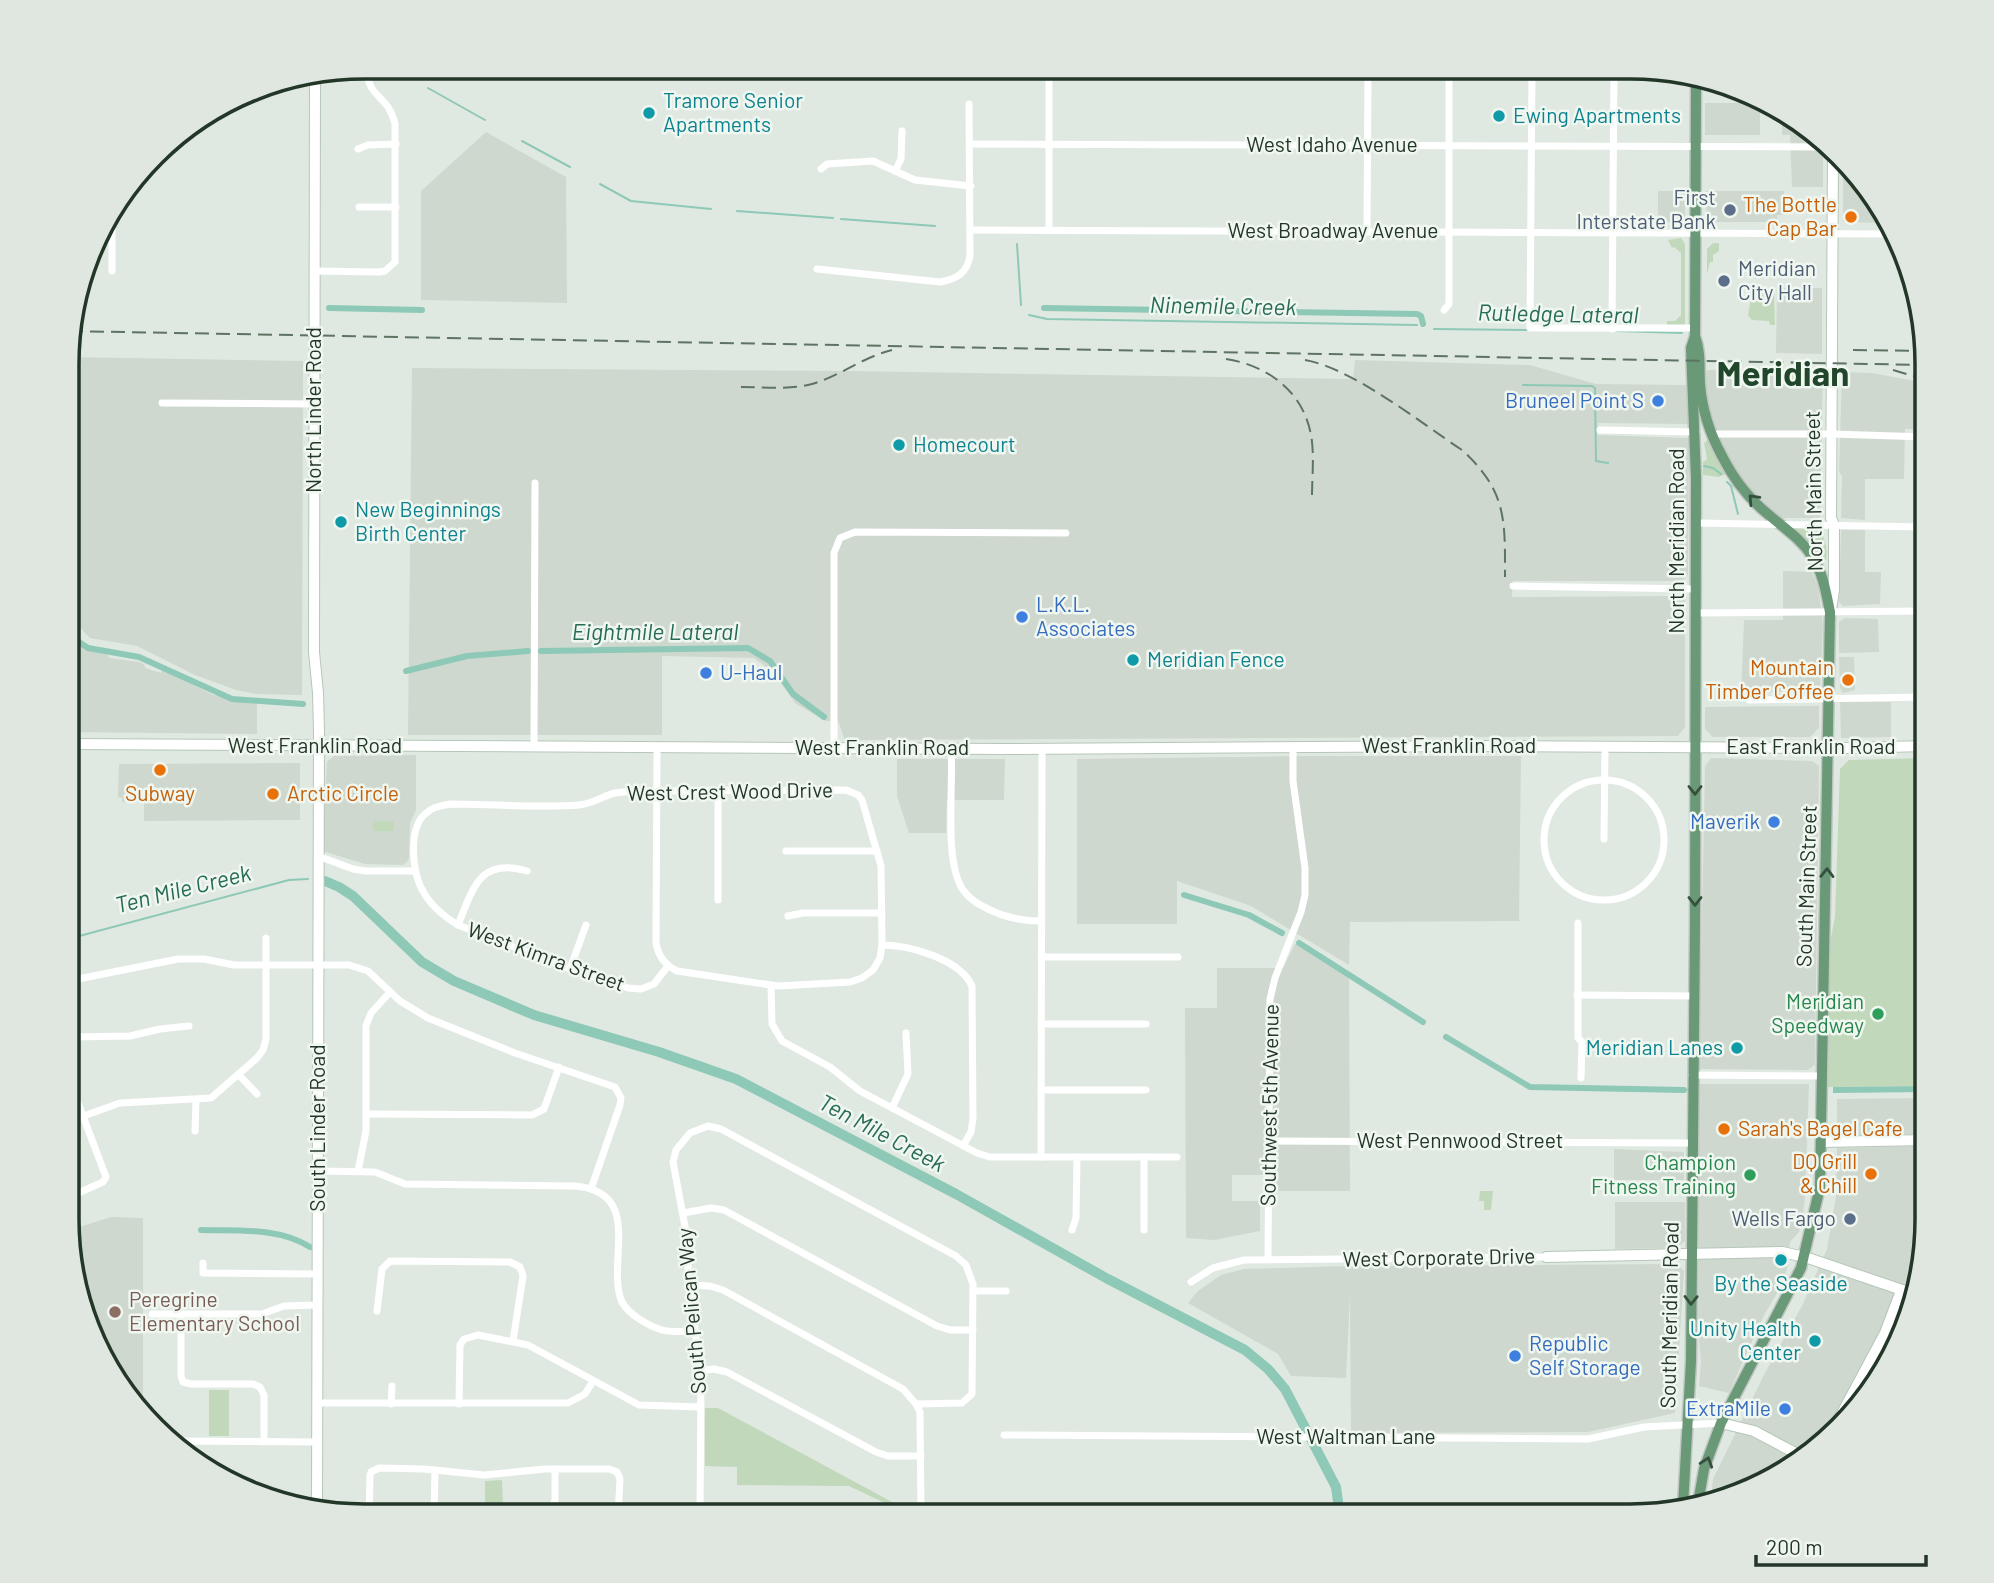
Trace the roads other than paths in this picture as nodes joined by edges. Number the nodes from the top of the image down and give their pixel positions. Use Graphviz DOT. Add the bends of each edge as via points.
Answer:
graph roads {
  1 [pos="366,79"];
  2 [pos="1049,79"];
  3 [pos="1368,79"];
  4 [pos="1449,79"];
  5 [pos="1532,79"];
  6 [pos="1615,79"];
  7 [pos="315,83"];
  8 [pos="1696,86"];
  9 [pos="969,104"];
  10 [pos="902,131"];
  11 [pos="396,144"];
  12 [pos="970,144"];
  13 [pos="1050,144"];
  14 [pos="1368,145"];
  15 [pos="1450,145"];
  16 [pos="1532,145"];
  17 [pos="1614,146"];
  18 [pos="1695,146"];
  19 [pos="1815,148"];
  20 [pos="358,149"];
  21 [pos="1832,162"];
  22 [pos="821,169"];
  23 [pos="895,171"];
  24 [pos="971,186"];
  25 [pos="359,207"];
  26 [pos="396,208"];
  27 [pos="971,230"];
  28 [pos="1049,230"];
  29 [pos="112,231"];
  30 [pos="1367,232"];
  31 [pos="1450,232"];
  32 [pos="1531,232"];
  33 [pos="1613,232"];
  34 [pos="1695,233"];
  35 [pos="1833,234"];
  36 [pos="1884,234"];
  37 [pos="817,268"];
  38 [pos="111,271"];
  39 [pos="315,271"];
  40 [pos="1444,310"];
  41 [pos="1612,329"];
  42 [pos="1695,332"];
  43 [pos="162,403"];
  44 [pos="314,404"];
  45 [pos="1600,430"];
  46 [pos="1696,432"];
  47 [pos="1712,434"];
  48 [pos="1832,434"];
  49 [pos="1915,437"];
  50 [pos="535,482"];
  51 [pos="1697,523"];
  52 [pos="1781,524"];
  53 [pos="1834,525"];
  54 [pos="1915,527"];
  55 [pos="1066,533"];
  56 [pos="1513,586"];
  57 [pos="1696,589"];
  58 [pos="1915,611"];
  59 [pos="1830,612"];
  60 [pos="1696,613"];
  61 [pos="1915,697"];
  62 [pos="1830,698"];
  63 [pos="1749,700"];
  64 [pos="79,744"];
  65 [pos="319,746"];
  66 [pos="1605,746"];
  67 [pos="1915,746"];
  68 [pos="534,747"];
  69 [pos="657,747"];
  70 [pos="1293,747"];
  71 [pos="1696,747"];
  72 [pos="834,748"];
  73 [pos="1829,748"];
  74 [pos="951,749"];
  75 [pos="1042,749"];
  76 [pos="1605,779"];
  77 [pos="657,791"];
  78 [pos="718,791"];
  79 [pos="1605,839"];
  80 [pos="786,850"];
  81 [pos="877,851"];
  82 [pos="318,856"];
  83 [pos="414,871"];
  84 [pos="527,871"];
  85 [pos="718,900"];
  86 [pos="882,913"];
  87 [pos="788,916"];
  88 [pos="1041,921"];
  89 [pos="1578,923"];
  90 [pos="458,925"];
  91 [pos="586,925"];
  92 [pos="266,938"];
  93 [pos="882,946"];
  94 [pos="1041,957"];
  95 [pos="1178,957"];
  96 [pos="266,965"];
  97 [pos="318,965"];
  98 [pos="668,966"];
  99 [pos="570,969"];
  100 [pos="79,978"];
  101 [pos="771,985"];
  102 [pos="390,992"];
  103 [pos="1577,995"];
  104 [pos="1693,996"];
  105 [pos="1041,1024"];
  106 [pos="1146,1024"];
  107 [pos="189,1026"];
  108 [pos="906,1033"];
  109 [pos="79,1037"];
  110 [pos="559,1067"];
  111 [pos="239,1075"];
  112 [pos="1692,1075"];
  113 [pos="1821,1076"];
  114 [pos="1581,1078"];
  115 [pos="1041,1090"];
  116 [pos="1146,1090"];
  117 [pos="257,1094"];
  118 [pos="196,1100"];
  119 [pos="79,1105"];
  120 [pos="892,1108"];
  121 [pos="366,1114"];
  122 [pos="83,1116"];
  123 [pos="79,1118"];
  124 [pos="195,1132"];
  125 [pos="1915,1140"];
  126 [pos="1269,1141"];
  127 [pos="1821,1142"];
  128 [pos="1692,1143"];
  129 [pos="963,1146"];
  130 [pos="1041,1157"];
  131 [pos="1077,1157"];
  132 [pos="1144,1157"];
  133 [pos="1177,1157"];
  134 [pos="318,1171"];
  135 [pos="358,1171"];
  136 [pos="591,1189"];
  137 [pos="79,1193"];
  138 [pos="683,1213"];
  139 [pos="1072,1230"];
  140 [pos="1144,1230"];
  141 [pos="1691,1254"];
  142 [pos="1546,1257"];
  143 [pos="1805,1257"];
  144 [pos="1268,1259"];
  145 [pos="203,1263"];
  146 [pos="317,1274"];
  147 [pos="1192,1282"];
  148 [pos="689,1285"];
  149 [pos="1901,1290"];
  150 [pos="973,1291"];
  151 [pos="1006,1291"];
  152 [pos="1906,1291"];
  153 [pos="317,1305"];
  154 [pos="377,1311"];
  155 [pos="152,1314"];
  156 [pos="181,1314"];
  157 [pos="973,1330"];
  158 [pos="695,1331"];
  159 [pos="513,1341"];
  160 [pos="700,1371"];
  161 [pos="593,1381"];
  162 [pos="391,1385"];
  163 [pos="1848,1403"];
  164 [pos="317,1404"];
  165 [pos="391,1404"];
  166 [pos="460,1404"];
  167 [pos="916,1404"];
  168 [pos="701,1407"];
  169 [pos="1687,1423"];
  170 [pos="1721,1423"];
  171 [pos="1004,1434"];
  172 [pos="186,1441"];
  173 [pos="264,1442"];
  174 [pos="317,1442"];
  175 [pos="1794,1452"];
  176 [pos="921,1456"];
  177 [pos="555,1469"];
  178 [pos="435,1470"];
  179 [pos="1699,1496"];
  180 [pos="1689,1498"];
  181 [pos="1683,1499"];
  182 [pos="317,1500"];
  183 [pos="369,1504"];
  184 [pos="434,1504"];
  185 [pos="554,1504"];
  186 [pos="619,1504"];
  187 [pos="700,1504"];
  188 [pos="921,1504"];
  1 -- 11 [label="street" via="366,89 392,111"];
  2 -- 13 [label="street"];
  3 -- 14 [label="street"];
  4 -- 15 [label="street"];
  5 -- 16 [label="street"];
  6 -- 17 [label="street"];
  7 -- 39 [label="main road, North Linder Road"];
  8 -- 18 [label="main road, North Meridian Road"];
  9 -- 12 [label="street"];
  10 -- 23 [label="street" via="901,159"];
  11 -- 20 [label="street"];
  11 -- 26 [label="street"];
  12 -- 13 [label="street, West Idaho Avenue"];
  12 -- 24 [label="street"];
  13 -- 14 [label="street, West Idaho Avenue"];
  13 -- 28 [label="street"];
  14 -- 15 [label="street, West Idaho Avenue"];
  14 -- 30 [label="street"];
  15 -- 16 [label="street, West Idaho Avenue"];
  15 -- 31 [label="street"];
  16 -- 17 [label="street, West Idaho Avenue"];
  16 -- 32 [label="street"];
  17 -- 18 [label="street, West Idaho Avenue"];
  17 -- 33 [label="street"];
  18 -- 19 [label="street, West Idaho Avenue"];
  18 -- 34 [label="main road, North Meridian Road"];
  21 -- 35 [label="main road, North Main Street"];
  22 -- 23 [label="street" via="827,164 873,161"];
  23 -- 24 [label="street" via="915,180"];
  24 -- 27 [label="street"];
  25 -- 26 [label="street"];
  26 -- 39 [label="street" via="396,255 391,267 379,272"];
  27 -- 28 [label="street, West Broadway Avenue"];
  27 -- 37 [label="street" via="970,256 963,272 940,282"];
  28 -- 30 [label="street, West Broadway Avenue"];
  29 -- 38 [label="street"];
  30 -- 31 [label="street, West Broadway Avenue"];
  31 -- 32 [label="street, West Broadway Avenue"];
  31 -- 40 [label="street" via="1449,304"];
  32 -- 33 [label="street, West Broadway Avenue"];
  32 -- 41 [label="street" via="1530,328"];
  33 -- 34 [label="street, West Broadway Avenue"];
  33 -- 41 [label="street"];
  34 -- 35 [label="street, West Broadway Avenue"];
  34 -- 42 [label="main road, North Meridian Road"];
  35 -- 36 [label="street, West Broadway Avenue"];
  35 -- 48 [label="main road, North Main Street"];
  39 -- 44 [label="main road, North Linder Road"];
  41 -- 42 [label="street"];
  42 -- 46 [label="main road, North Meridian Road" via="1691,348"];
  42 -- 47 [label="main road, North Meridian Road" via="1702,396"];
  43 -- 44 [label="street"];
  44 -- 65 [label="main road, North Linder Road" via="314,652"];
  45 -- 46 [label="street"];
  46 -- 51 [label="main road, North Meridian Road"];
  47 -- 48 [label="street"];
  52 -- 47 [label="main road, North Meridian Road, one-way" via="1735,479"];
  48 -- 49 [label="street"];
  48 -- 53 [label="main road, North Main Street"];
  50 -- 68 [label="street"];
  51 -- 52 [label="street"];
  51 -- 57 [label="main road, North Meridian Road"];
  52 -- 53 [label="street"];
  52 -- 59 [label="main road, North Meridian Road" via="1811,555 1825,582"];
  53 -- 54 [label="street"];
  53 -- 59 [label="main road, North Main Street"];
  55 -- 72 [label="street" via="855,532 840,537 834,553"];
  56 -- 57 [label="street"];
  57 -- 60 [label="main road, North Meridian Road"];
  58 -- 59 [label="street"];
  59 -- 60 [label="street"];
  59 -- 62 [label="main road, North Main Street"];
  60 -- 71 [label="main road, North Meridian Road"];
  61 -- 62 [label="street"];
  62 -- 63 [label="street"];
  62 -- 73 [label="main road, North Main Street"];
  64 -- 65 [label="main road, West Franklin Road"];
  65 -- 68 [label="main road, West Franklin Road"];
  65 -- 82 [label="main road, South Linder Road"];
  66 -- 70 [label="main road, West Franklin Road"];
  66 -- 71 [label="main road, West Franklin Road"];
  66 -- 76 [label="street"];
  67 -- 73 [label="main road, East Franklin Road"];
  68 -- 69 [label="main road, West Franklin Road"];
  69 -- 72 [label="main road, West Franklin Road"];
  69 -- 77 [label="street"];
  70 -- 75 [label="main road, West Franklin Road"];
  70 -- 126 [label="street, Southwest 5th Avenue" via="1306,886 1270,999"];
  71 -- 73 [label="main road, East Franklin Road"];
  71 -- 104 [label="main road, South Meridian Road, one-way"];
  72 -- 74 [label="main road, West Franklin Road"];
  113 -- 73 [label="main road, South Main Street, one-way"];
  74 -- 75 [label="main road, West Franklin Road"];
  74 -- 88 [label="street" via="951,834 960,885 975,902 999,914"];
  75 -- 88 [label="street"];
  76 -- 76 [label="street" via="1585,782 1562,796 1544,833 1553,872 1573,891 1599,900 1637,890 1656,871 1665,846 1662,820 1648,797 1625,783"];
  76 -- 79 [label="street"];
  77 -- 78 [label="street, West Crest Wood Drive"];
  77 -- 83 [label="street, West Crest Wood Drive" via="615,793 582,805 436,807 423,815 416,828"];
  77 -- 98 [label="street" via="656,943"];
  78 -- 81 [label="street, West Crest Wood Drive" via="846,790 862,800"];
  78 -- 85 [label="street"];
  80 -- 81 [label="street"];
  81 -- 86 [label="street"];
  82 -- 83 [label="street" via="353,869"];
  82 -- 97 [label="main road, South Linder Road"];
  83 -- 90 [label="street, West Kimra Street" via="424,894"];
  84 -- 90 [label="street" via="495,869 484,874 474,884"];
  86 -- 87 [label="street"];
  86 -- 93 [label="street"];
  88 -- 94 [label="street"];
  89 -- 103 [label="street"];
  90 -- 99 [label="street, West Kimra Street"];
  91 -- 99 [label="street"];
  92 -- 96 [label="street"];
  93 -- 101 [label="street" via="873,970 856,980"];
  93 -- 129 [label="street" via="909,947 954,967 972,986 973,1119"];
  94 -- 95 [label="street"];
  94 -- 105 [label="street"];
  96 -- 97 [label="street"];
  96 -- 100 [label="street" via="178,959"];
  96 -- 111 [label="street" via="266,1039 263,1049"];
  97 -- 102 [label="street" via="362,967"];
  97 -- 134 [label="main road, South Linder Road"];
  98 -- 99 [label="street, West Kimra Street" via="654,984 641,989"];
  98 -- 101 [label="street"];
  101 -- 120 [label="street" via="772,1024 782,1041 825,1063 860,1091"];
  102 -- 110 [label="street" via="428,1018"];
  102 -- 121 [label="street" via="370,1013 366,1026"];
  103 -- 104 [label="street"];
  103 -- 114 [label="street"];
  104 -- 112 [label="main road, South Meridian Road"];
  105 -- 106 [label="street"];
  105 -- 115 [label="street"];
  107 -- 109 [label="street" via="130,1036"];
  108 -- 120 [label="street" via="908,1074"];
  110 -- 121 [label="street" via="544,1109 532,1115"];
  110 -- 136 [label="street" via="609,1084 619,1092 620,1105"];
  111 -- 117 [label="street"];
  111 -- 118 [label="street" via="211,1098"];
  112 -- 113 [label="street"];
  112 -- 128 [label="main road, South Meridian Road"];
  113 -- 127 [label="main road, South Main Street"];
  115 -- 116 [label="street"];
  115 -- 130 [label="street"];
  118 -- 122 [label="street" via="133,1101"];
  118 -- 124 [label="street"];
  119 -- 122 [label="street"];
  120 -- 129 [label="street"];
  121 -- 135 [label="street"];
  122 -- 123 [label="street"];
  122 -- 137 [label="street" via="106,1177"];
  125 -- 127 [label="main road"];
  126 -- 128 [label="street, West Pennwood Street"];
  126 -- 144 [label="street, Southwest 5th Avenue"];
  127 -- 143 [label="main road, South Main Street" via="1821,1187"];
  128 -- 141 [label="main road, South Meridian Road"];
  129 -- 130 [label="street" via="989,1157"];
  130 -- 131 [label="street"];
  131 -- 132 [label="street"];
  131 -- 139 [label="street"];
  132 -- 133 [label="street"];
  132 -- 140 [label="street"];
  134 -- 135 [label="street"];
  134 -- 146 [label="main road, South Linder Road"];
  135 -- 136 [label="street" via="375,1172 405,1184 574,1185"];
  136 -- 158 [label="street" via="609,1202 618,1220 619,1288 625,1307 662,1330"];
  138 -- 148 [label="street, South Pelican Way"];
  138 -- 150 [label="street, South Pelican Way" via="674,1156 690,1133 708,1126 720,1129 956,1256 970,1271"];
  138 -- 157 [label="street" via="724,1210 937,1326"];
  141 -- 142 [label="main road, West Corporate Drive"];
  141 -- 143 [label="main road, West Corporate Drive" via="1782,1252"];
  141 -- 169 [label="main road, South Meridian Road, one-way"];
  142 -- 144 [label="street, West Corporate Drive"];
  143 -- 149 [label="main road, West Corporate Drive"];
  143 -- 170 [label="main road, South Main Street"];
  144 -- 147 [label="street, West Corporate Drive" via="1224,1264"];
  145 -- 146 [label="street" via="203,1273"];
  146 -- 153 [label="main road, South Linder Road"];
  148 -- 158 [label="street, South Pelican Way"];
  148 -- 167 [label="street" via="723,1290 892,1381"];
  149 -- 152 [label="main road, West Corporate Drive"];
  149 -- 163 [label="main road" via="1885,1333"];
  150 -- 151 [label="street"];
  150 -- 157 [label="street"];
  153 -- 156 [label="street" via="284,1306 262,1314"];
  153 -- 164 [label="main road, South Linder Road"];
  154 -- 159 [label="street" via="384,1265 398,1260 510,1262 520,1267 523,1276"];
  155 -- 156 [label="street"];
  156 -- 173 [label="street" via="183,1382 260,1387"];
  157 -- 167 [label="street" via="973,1387 968,1399"];
  158 -- 160 [label="street, South Pelican Way"];
  159 -- 161 [label="street"];
  159 -- 166 [label="street" via="478,1335 464,1339 459,1352"];
  160 -- 168 [label="street, South Pelican Way"];
  160 -- 176 [label="street" via="727,1372 882,1455"];
  161 -- 166 [label="street" via="585,1394 568,1404"];
  161 -- 168 [label="street" via="639,1405"];
  162 -- 165 [label="street"];
  164 -- 165 [label="street"];
  164 -- 174 [label="main road, South Linder Road"];
  165 -- 166 [label="street"];
  167 -- 176 [label="street"];
  168 -- 187 [label="street, South Pelican Way"];
  169 -- 170 [label="street, West Waltman Lane"];
  169 -- 171 [label="street, West Waltman Lane" via="1588,1439"];
  169 -- 180 [label="main road" via="1692,1452"];
  169 -- 181 [label="main road, South Meridian Road"];
  170 -- 175 [label="main road" via="1754,1431"];
  179 -- 170 [label="main road, South Main Street, one-way"];
  172 -- 173 [label="street"];
  173 -- 174 [label="street"];
  174 -- 182 [label="main road, South Linder Road"];
  176 -- 188 [label="street"];
  177 -- 178 [label="street" via="484,1475"];
  177 -- 185 [label="street"];
  177 -- 186 [label="street" via="617,1472"];
  178 -- 183 [label="street" via="379,1468 369,1480"];
  178 -- 184 [label="street"];
}
